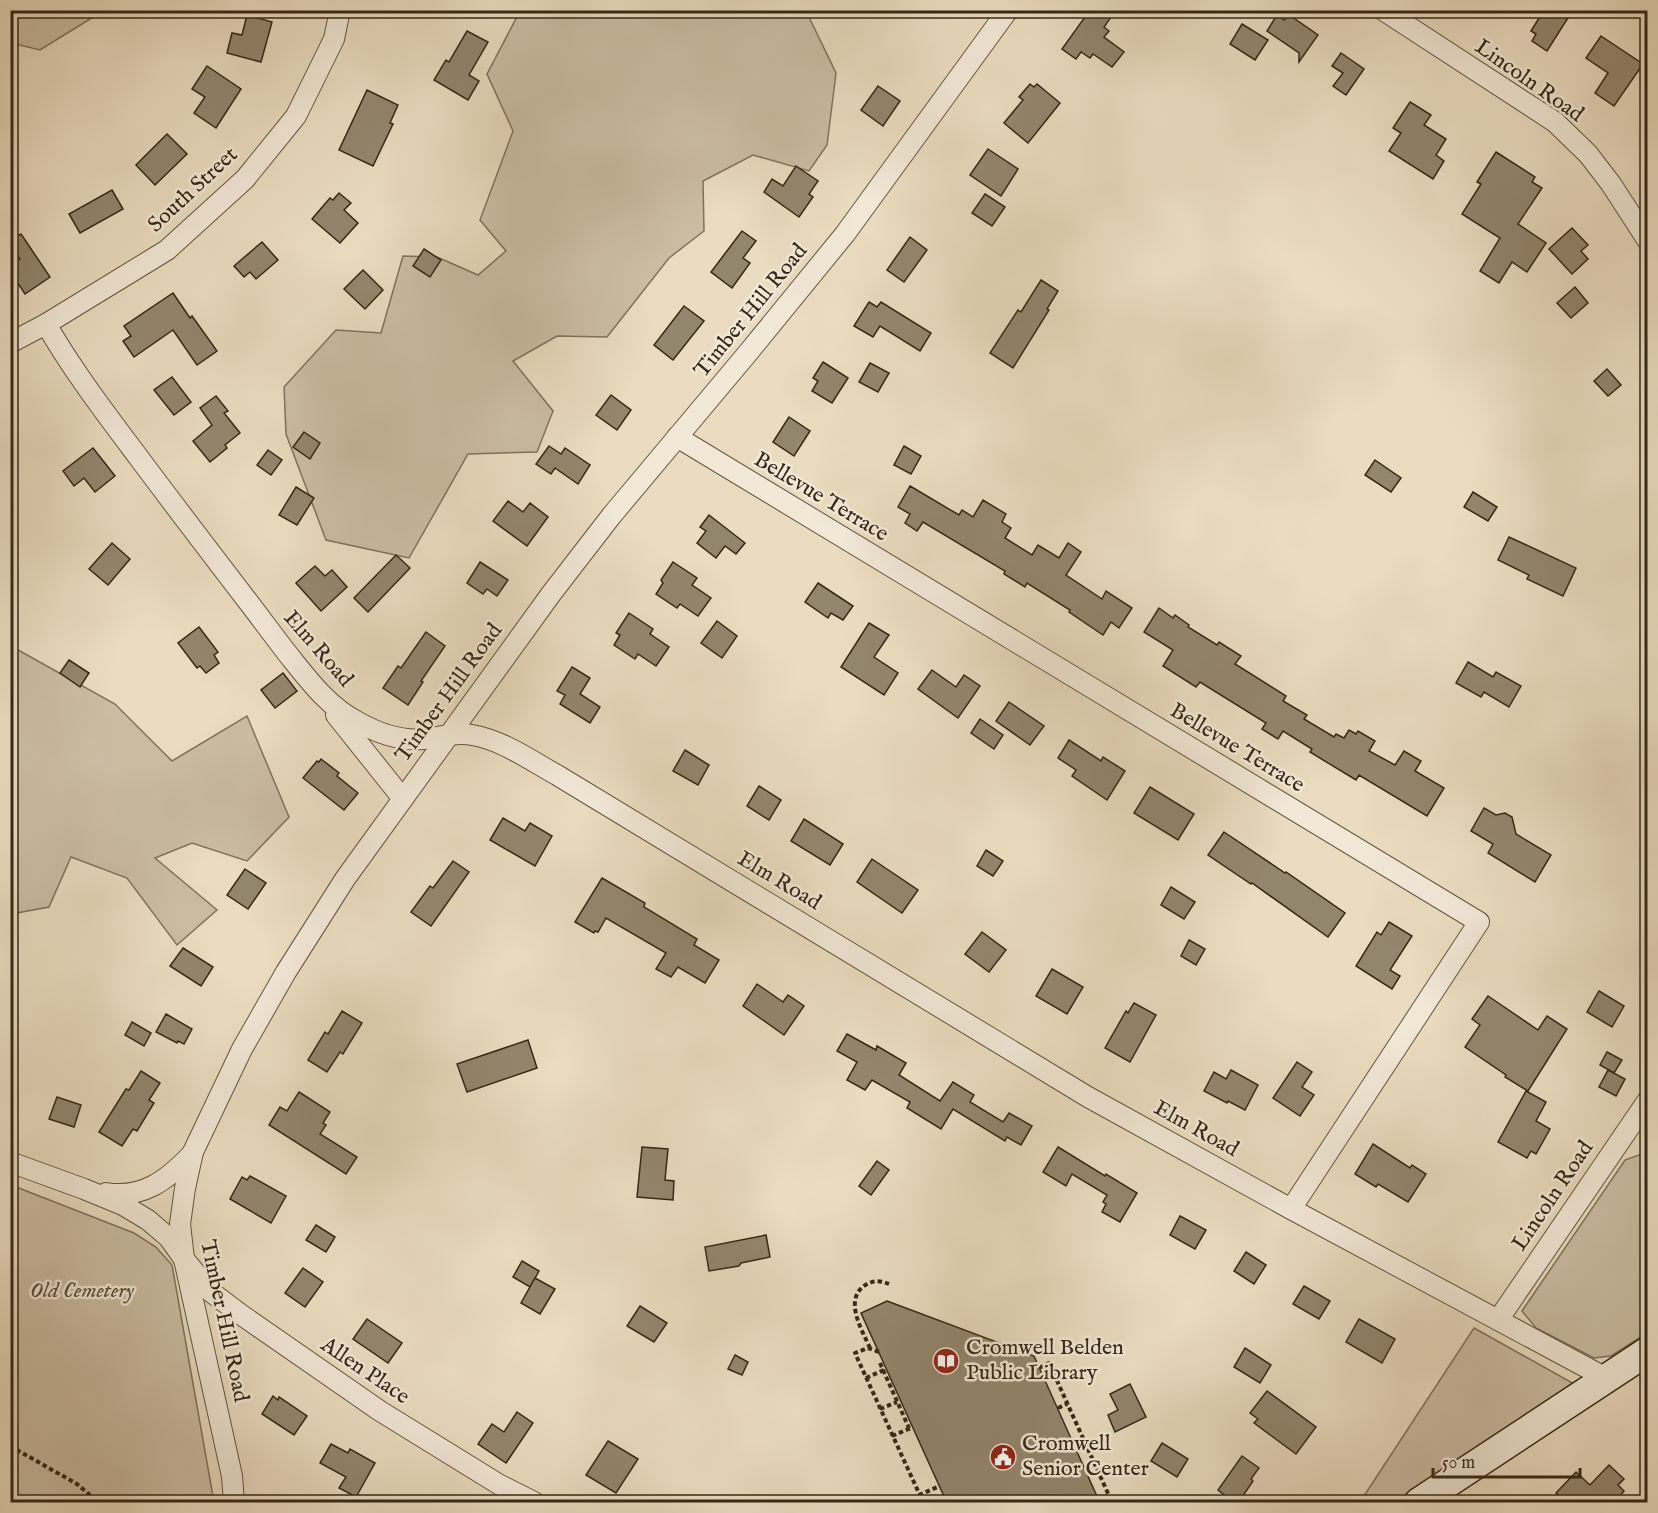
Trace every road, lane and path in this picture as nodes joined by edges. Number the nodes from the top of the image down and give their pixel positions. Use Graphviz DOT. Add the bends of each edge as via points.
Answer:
graph roads {
  1 [pos="340,10"];
  2 [pos="1008,10"];
  3 [pos="1383,10"];
  4 [pos="1647,241"];
  5 [pos="46,324"];
  6 [pos="10,343"];
  7 [pos="677,437"];
  8 [pos="314,687"];
  9 [pos="449,734"];
  10 [pos="403,799"];
  11 [pos="1647,1100"];
  12 [pos="1640,1125"];
  13 [pos="194,1152"];
  14 [pos="10,1162"];
  15 [pos="84,1189"];
  16 [pos="1291,1209"];
  17 [pos="184,1259"];
  18 [pos="889,1284"];
  19 [pos="1498,1320"];
  20 [pos="870,1349"];
  21 [pos="1647,1351"];
  22 [pos="879,1352"];
  23 [pos="880,1363"];
  24 [pos="1039,1368"];
  25 [pos="884,1370"];
  26 [pos="866,1378"];
  27 [pos="1606,1378"];
  28 [pos="897,1402"];
  29 [pos="1067,1404"];
  30 [pos="1058,1408"];
  31 [pos="880,1409"];
  32 [pos="892,1436"];
  33 [pos="10,1446"];
  34 [pos="940,1486"];
  35 [pos="919,1495"];
  36 [pos="905,1501"];
  37 [pos="98,1503"];
  38 [pos="234,1503"];
  39 [pos="534,1503"];
  40 [pos="923,1503"];
  41 [pos="1106,1503"];
  42 [pos="1419,1503"];
  1 -- 5 [label="street, South Street" via="334,39 296,116 245,179 167,250"];
  2 -- 7 [label="street, Timber Hill Road" via="844,234"];
  3 -- 4 [label="street, Lincoln Road" via="1555,122 1588,154"];
  5 -- 6 [label="street, South Street"];
  5 -- 8 [label="street, Elm Road" via="106,414"];
  7 -- 9 [label="street, Timber Hill Road" via="551,594"];
  7 -- 16 [label="street, Bellevue Terrace" via="1479,922"];
  8 -- 9 [label="street, Elm Road" via="355,721 392,737 412,740"];
  8 -- 10 [label="street"];
  9 -- 10 [label="street, Timber Hill Road"];
  9 -- 16 [label="street, Elm Road" via="489,739 557,775 1088,1097"];
  10 -- 13 [label="street, Timber Hill Road" via="345,879 286,972 242,1048"];
  11 -- 12 [label="street, Lincoln Road"];
  12 -- 19 [label="street, Lincoln Road"];
  13 -- 15 [label="street" via="176,1171 140,1192 118,1195"];
  13 -- 17 [label="street, Timber Hill Road" via="180,1224"];
  14 -- 15 [label="street"];
  15 -- 17 [label="street, Allen Place" via="148,1220 169,1238"];
  16 -- 19 [label="street, Elm Road"];
  17 -- 38 [label="street, Timber Hill Road" via="232,1476"];
  17 -- 39 [label="street, Allen Place" via="211,1292 243,1316 380,1411"];
  18 -- 20 [label="path" via="869,1283 857,1296 855,1314"];
  19 -- 27 [label="street, Elm Road"];
  20 -- 22 [label="path"];
  20 -- 26 [label="path" via="855,1353"];
  21 -- 27 [label="main road"];
  23 -- 25 [label="path"];
  24 -- 29 [label="path" via="1049,1363"];
  25 -- 26 [label="path"];
  25 -- 28 [label="path"];
  26 -- 31 [label="path"];
  27 -- 42 [label="main road"];
  28 -- 31 [label="path"];
  28 -- 32 [label="path" via="911,1427"];
  29 -- 30 [label="path"];
  29 -- 41 [label="path" via="1111,1500"];
  31 -- 32 [label="path"];
  32 -- 35 [label="path"];
  33 -- 37 [label="path" via="77,1484"];
  34 -- 35 [label="path"];
  35 -- 36 [label="path"];
  35 -- 40 [label="path"];
}
